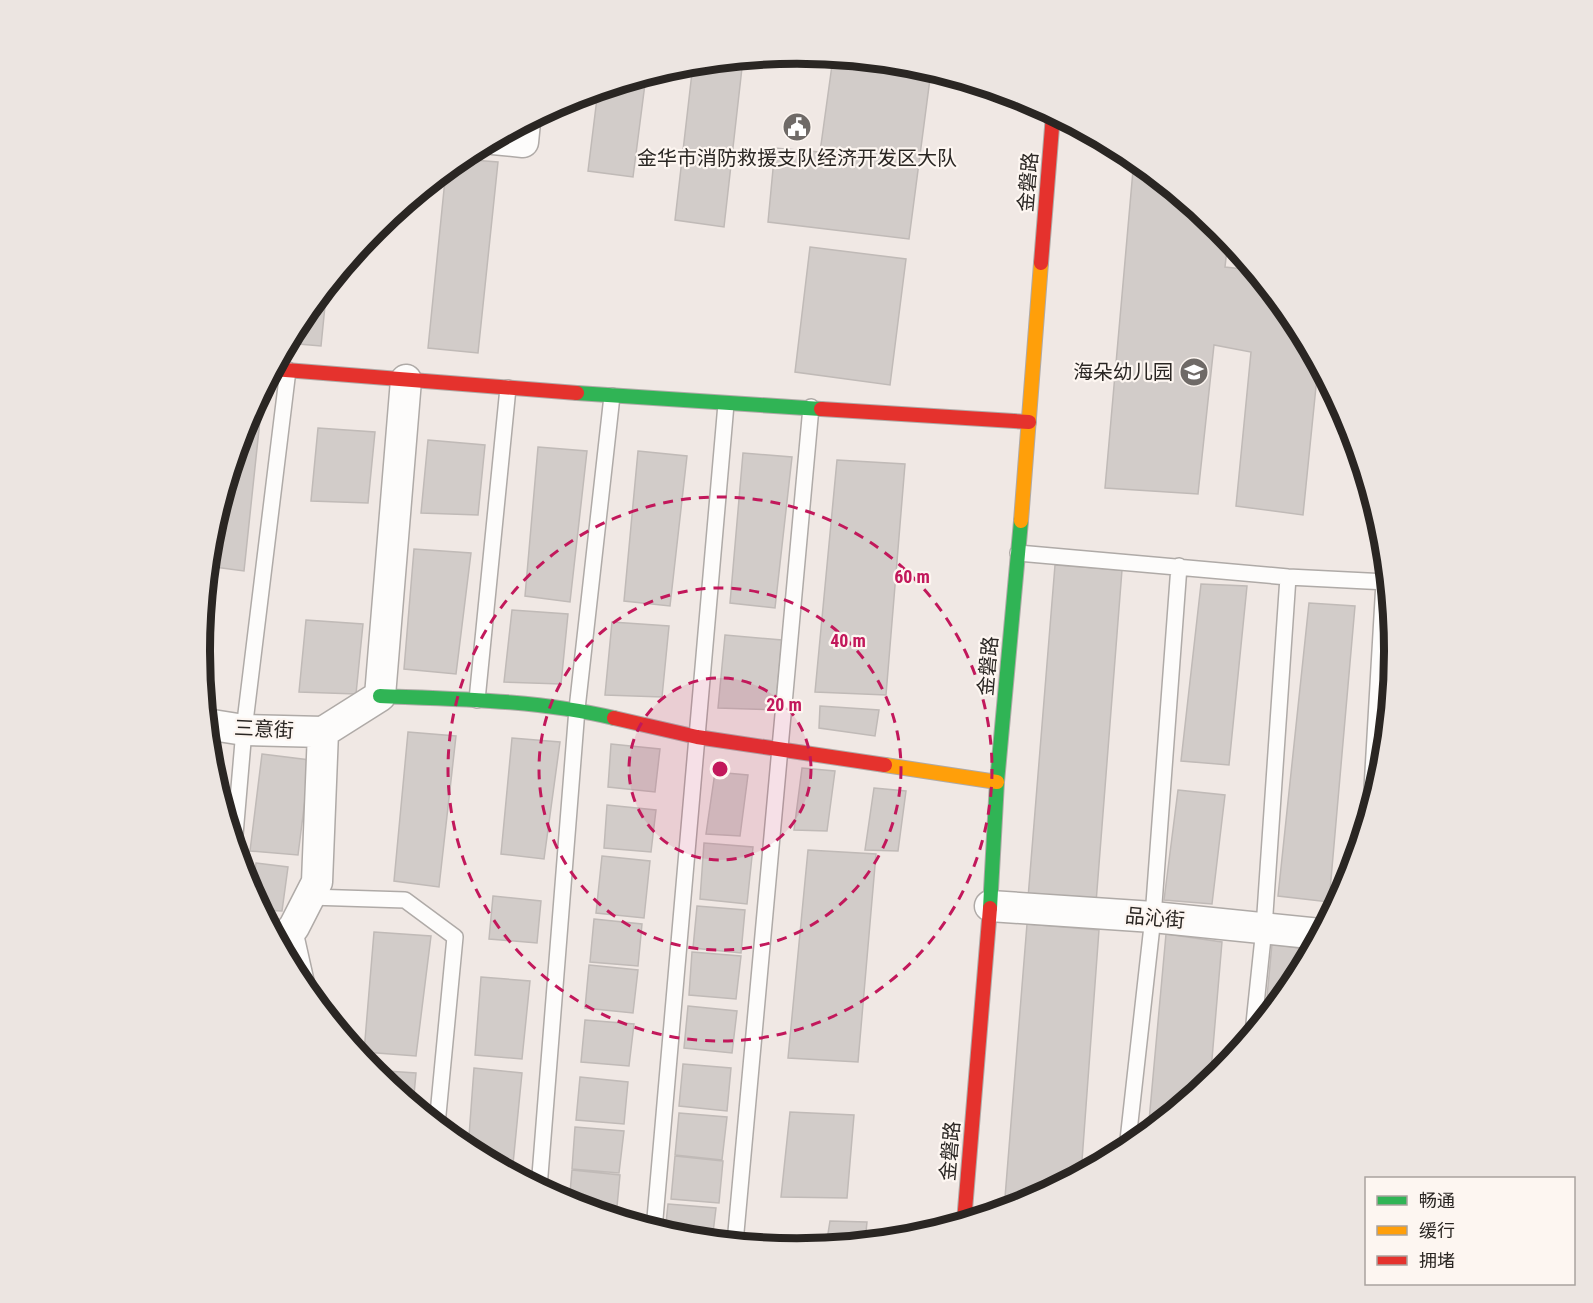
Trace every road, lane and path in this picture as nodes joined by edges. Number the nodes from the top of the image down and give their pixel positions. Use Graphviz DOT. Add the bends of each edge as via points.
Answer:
graph roads {
  1 [pos="1052,123"];
  2 [pos="524,132"];
  3 [pos="507,141"];
  4 [pos="281,370"];
  5 [pos="281,372"];
  6 [pos="406,380"];
  7 [pos="508,388"];
  8 [pos="612,396"];
  9 [pos="726,404"];
  10 [pos="811,407"];
  11 [pos="1029,422"];
  12 [pos="1018,553"];
  13 [pos="1179,566"];
  14 [pos="1288,577"];
  15 [pos="1379,582"];
  16 [pos="1383,629"];
  17 [pos="380,696"];
  18 [pos="477,700"];
  19 [pos="577,709"];
  20 [pos="215,725"];
  21 [pos="244,730"];
  22 [pos="323,732"];
  23 [pos="697,738"];
  24 [pos="1375,748"];
  25 [pos="779,749"];
  26 [pos="997,782"];
  27 [pos="236,823"];
  28 [pos="310,897"];
  29 [pos="990,906"];
  30 [pos="1153,917"];
  31 [pos="1264,928"];
  32 [pos="1311,933"];
  33 [pos="287,936"];
  34 [pos="294,956"];
  35 [pos="1255,1018"];
  36 [pos="437,1115"];
  37 [pos="1128,1136"];
  38 [pos="540,1179"];
  39 [pos="965,1213"];
  40 [pos="655,1220"];
  41 [pos="736,1235"];
  1 -- 11 [label="street, 金磐路"];
  2 -- 3 [label="street" via="523,142"];
  4 -- 6 [label="street"];
  5 -- 21 [label="lane"];
  6 -- 7 [label="street"];
  6 -- 17 [label="street"];
  7 -- 8 [label="street"];
  7 -- 18 [label="lane"];
  8 -- 9 [label="street"];
  8 -- 19 [label="lane"];
  9 -- 10 [label="street"];
  9 -- 23 [label="lane"];
  10 -- 11 [label="street"];
  10 -- 25 [label="lane"];
  11 -- 12 [label="street, 金磐路"];
  12 -- 13 [label="lane"];
  12 -- 26 [label="street, 金磐路"];
  13 -- 14 [label="lane"];
  13 -- 30 [label="lane"];
  14 -- 15 [label="lane"];
  14 -- 31 [label="lane"];
  16 -- 24 [label="lane"];
  17 -- 18 [label="street"];
  17 -- 22 [label="street"];
  18 -- 19 [label="street"];
  19 -- 23 [label="street"];
  19 -- 38 [label="lane"];
  20 -- 21 [label="street, 三意街"];
  21 -- 22 [label="street, 三意街"];
  21 -- 27 [label="lane"];
  22 -- 28 [label="street" via="317,882"];
  23 -- 25 [label="street"];
  23 -- 40 [label="lane"];
  25 -- 26 [label="street"];
  25 -- 41 [label="lane"];
  26 -- 29 [label="street, 金磐路"];
  28 -- 33 [label="street"];
  28 -- 36 [label="lane" via="405,900 455,937"];
  29 -- 30 [label="street, 品沁街"];
  29 -- 39 [label="street, 金磐路"];
  30 -- 31 [label="street, 品沁街"];
  30 -- 37 [label="lane"];
  31 -- 32 [label="street, 品沁街"];
  31 -- 35 [label="lane"];
  33 -- 34 [label="lane"];
}
